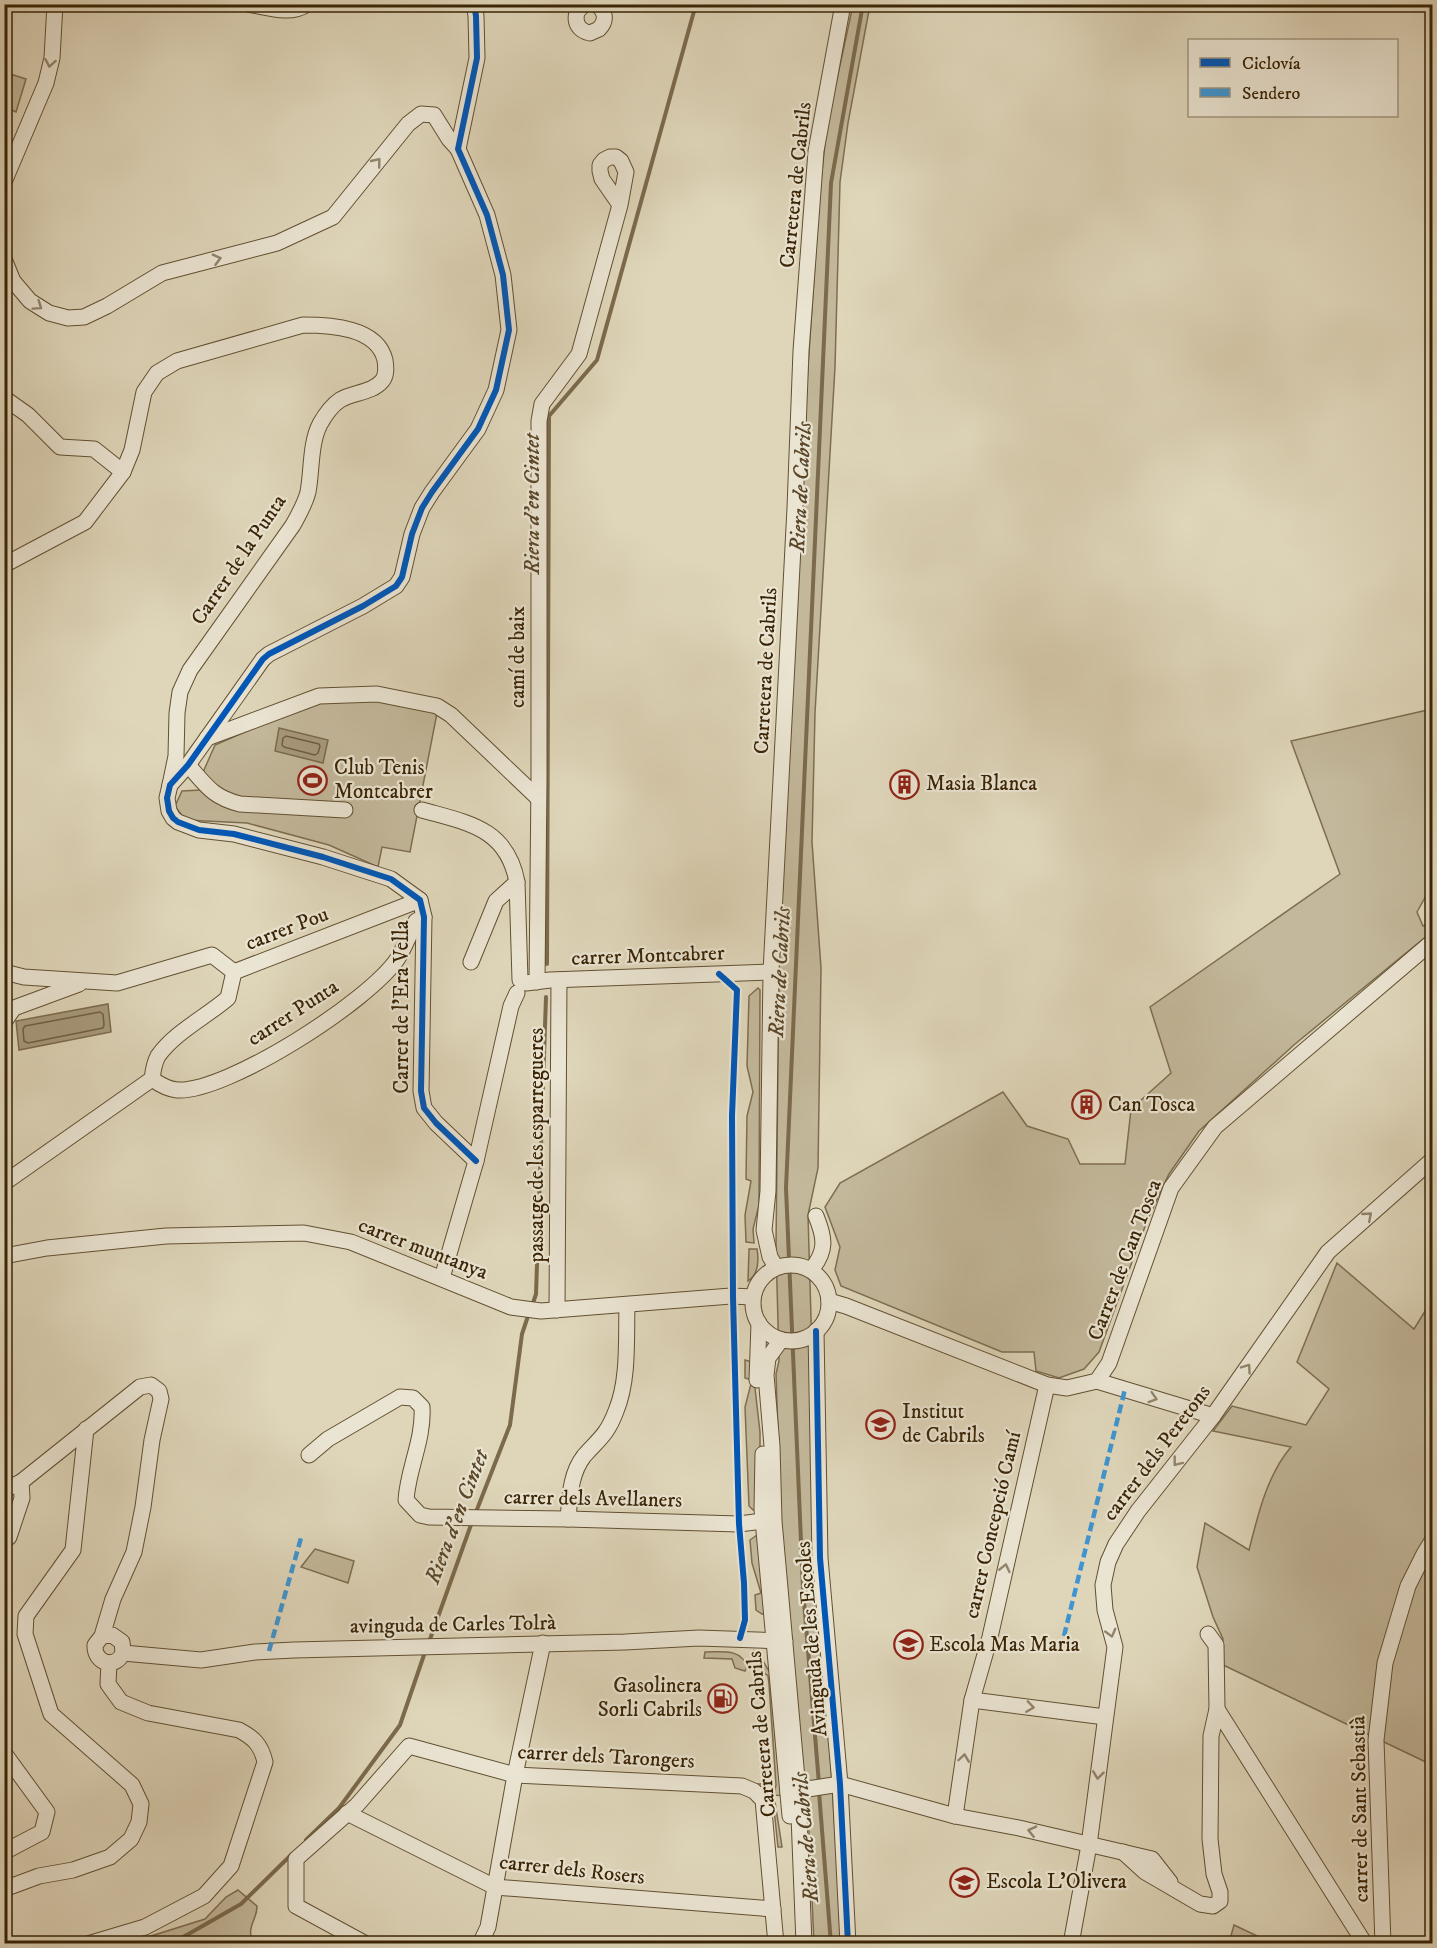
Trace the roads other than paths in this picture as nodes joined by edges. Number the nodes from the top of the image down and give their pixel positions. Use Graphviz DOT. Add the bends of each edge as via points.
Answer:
graph roads {
  1 [pos="55,4"];
  2 [pos="248,4"];
  3 [pos="307,4"];
  4 [pos="474,4"];
  5 [pos="584,4"];
  6 [pos="596,4"];
  7 [pos="843,4"];
  8 [pos="458,149"];
  9 [pos="4,182"];
  10 [pos="620,205"];
  11 [pos="4,260"];
  12 [pos="4,398"];
  13 [pos="123,472"];
  14 [pos="4,565"];
  15 [pos="232,701"];
  16 [pos="253,720"];
  17 [pos="207,738"];
  18 [pos="188,765"];
  19 [pos="169,792"];
  20 [pos="538,798"];
  21 [pos="345,810"];
  22 [pos="422,810"];
  23 [pos="517,882"];
  24 [pos="420,900"];
  25 [pos="424,917"];
  26 [pos="1432,942"];
  27 [pos="471,962"];
  28 [pos="4,972"];
  29 [pos="234,972"];
  30 [pos="771,972"];
  31 [pos="559,980"];
  32 [pos="87,981"];
  33 [pos="525,984"];
  34 [pos="4,1022"];
  35 [pos="152,1079"];
  36 [pos="1432,1160"];
  37 [pos="476,1161"];
  38 [pos="4,1184"];
  39 [pos="816,1216"];
  40 [pos="4,1256"];
  41 [pos="776,1267"];
  42 [pos="811,1270"];
  43 [pos="442,1278"];
  44 [pos="753,1297"];
  45 [pos="829,1301"];
  46 [pos="627,1305"];
  47 [pos="557,1310"];
  48 [pos="759,1323"];
  49 [pos="816,1331"];
  50 [pos="781,1340"];
  51 [pos="1097,1381"];
  52 [pos="1047,1385"];
  53 [pos="1214,1416"];
  54 [pos="86,1429"];
  55 [pos="309,1455"];
  56 [pos="21,1482"];
  57 [pos="4,1490"];
  58 [pos="568,1519"];
  59 [pos="763,1521"];
  60 [pos="4,1541"];
  61 [pos="1432,1541"];
  62 [pos="1208,1634"];
  63 [pos="102,1636"];
  64 [pos="779,1641"];
  65 [pos="543,1643"];
  66 [pos="123,1653"];
  67 [pos="109,1664"];
  68 [pos="972,1700"];
  69 [pos="1216,1709"];
  70 [pos="1105,1717"];
  71 [pos="4,1753"];
  72 [pos="515,1775"];
  73 [pos="836,1785"];
  74 [pos="796,1791"];
  75 [pos="347,1814"];
  76 [pos="955,1816"];
  77 [pos="1089,1845"];
  78 [pos="4,1852"];
  79 [pos="495,1887"];
  80 [pos="4,1889"];
  81 [pos="773,1909"];
  82 [pos="88,1944"];
  83 [pos="366,1944"];
  84 [pos="480,1944"];
  85 [pos="776,1944"];
  86 [pos="804,1944"];
  87 [pos="848,1944"];
  88 [pos="1071,1944"];
  89 [pos="1365,1944"];
  90 [pos="1383,1944"];
  1 -- 9 [label="street, one-way" via="52,58 46,83"];
  2 -- 3 [label="street" via="299,10"];
  4 -- 8 [label="street" via="477,58"];
  5 -- 6 [label="street" via="577,12 576,22 580,29 590,33 604,21 603,11"];
  7 -- 30 [label="street, Carretera de Cabrils" via="816,151 801,351"];
  11 -- 8 [label="street, one-way" via="13,281 30,301 49,313 84,317 162,273 277,243 333,217 408,124 421,114 434,115"];
  8 -- 15 [label="street" via="487,215 503,275 509,330 496,390 478,429 422,508 396,586 269,654"];
  10 -- 20 [label="street, camí de baix" via="579,354 542,404 539,421"];
  12 -- 13 [label="street" via="28,415 60,447 94,449"];
  13 -- 14 [label="street, Carrer de la Punta" via="85,522"];
  13 -- 19 [label="street, Carrer de la Punta" via="132,450 144,392 157,373 177,361 303,325 358,333 380,347 386,369 383,380 375,388 342,399 325,415 318,428 303,508 190,669 180,692 176,756"];
  15 -- 16 [label="street"];
  15 -- 17 [label="street"];
  16 -- 17 [label="street"];
  16 -- 20 [label="street" via="319,696 377,694 437,706"];
  17 -- 18 [label="street"];
  18 -- 19 [label="street"];
  18 -- 21 [label="street" via="218,797 227,801"];
  19 -- 24 [label="street, Carrer de l'Era Vella" via="169,811 178,822 345,864 391,879"];
  20 -- 33 [label="street, camí de baix"];
  22 -- 23 [label="street" via="481,828 508,856"];
  23 -- 27 [label="street" via="496,901"];
  23 -- 33 [label="street"];
  24 -- 25 [label="street, Carrer de l'Era Vella"];
  24 -- 29 [label="street, carrer Pou"];
  25 -- 35 [label="street, carrer Punta" via="416,921 398,959 376,982 283,1049 211,1085 177,1090"];
  25 -- 37 [label="street, Carrer de l'Era Vella" via="424,1108"];
  26 -- 51 [label="street, Carrer de Can Tosca" via="1215,1127 1171,1188 1109,1363"];
  28 -- 32 [label="street"];
  29 -- 32 [label="street" via="212,955 117,983"];
  29 -- 35 [label="street, carrer Pou" via="228,998 158,1056"];
  30 -- 31 [label="street, carrer Montcabrer"];
  30 -- 41 [label="street, Carretera de Cabrils" via="769,1171 764,1230"];
  31 -- 33 [label="street, carrer Montcabrer"];
  31 -- 47 [label="street, passatge de les esparregueres"];
  32 -- 34 [label="street" via="14,1008"];
  33 -- 37 [label="street, camí de baix" via="511,1006"];
  35 -- 38 [label="street"];
  53 -- 36 [label="street, carrer dels Peretons, one-way" via="1328,1252"];
  37 -- 43 [label="street, camí de baix"];
  39 -- 42 [label="street" via="823,1233 823,1248"];
  40 -- 43 [label="street, carrer muntanya" via="166,1236 304,1233 351,1242"];
  41 -- 42 [label="street" via="800,1265"];
  41 -- 44 [label="street" via="761,1279"];
  42 -- 45 [label="street" via="820,1278"];
  43 -- 47 [label="street, carrer muntanya" via="511,1307"];
  44 -- 46 [label="street, carrer muntanya"];
  44 -- 48 [label="street"];
  45 -- 49 [label="street" via="828,1312"];
  45 -- 52 [label="street"];
  46 -- 47 [label="street, carrer muntanya"];
  46 -- 58 [label="street" via="626,1365 617,1409 606,1434 583,1458 574,1475"];
  48 -- 50 [label="street"];
  48 -- 59 [label="street, Carretera de Cabrils" via="757,1381 762,1416"];
  49 -- 50 [label="street" via="806,1338"];
  49 -- 73 [label="street, Avinguda de les Escoles" via="820,1558"];
  50 -- 64 [label="street, Carretera de Cabrils" via="768,1358 766,1375"];
  51 -- 52 [label="street" via="1067,1388"];
  51 -- 53 [label="street, one-way"];
  68 -- 52 [label="street, carrer Concepció Camí, one-way"];
  53 -- 70 [label="street, carrer dels Peretons, one-way" via="1123,1531 1108,1562 1103,1585 1105,1610 1115,1647"];
  54 -- 56 [label="street"];
  54 -- 63 [label="street" via="140,1387 151,1385 159,1391 161,1399 134,1552"];
  54 -- 80 [label="street" via="74,1550 26,1616 25,1634 51,1714 132,1785 141,1804 140,1822 131,1839 110,1857"];
  55 -- 58 [label="street, carrer dels Avellaners" via="328,1438 400,1397 414,1398 422,1407 423,1419 406,1500 420,1515"];
  56 -- 57 [label="street"];
  56 -- 60 [label="street" via="22,1498 9,1537"];
  58 -- 59 [label="street, carrer dels Avellaners" via="740,1524"];
  59 -- 64 [label="street, Carretera de Cabrils"];
  61 -- 90 [label="street, carrer de Sant Sebastià" via="1408,1586 1385,1663 1376,1740"];
  62 -- 69 [label="street" via="1216,1645"];
  63 -- 66 [label="street" via="119,1638"];
  63 -- 67 [label="street" via="94,1650 98,1658"];
  64 -- 65 [label="street, avinguda de Carles Tolrà" via="699,1638"];
  64 -- 74 [label="street, Carretera de Cabrils"];
  65 -- 66 [label="street, avinguda de Carles Tolrà" via="269,1651 201,1660"];
  65 -- 72 [label="street"];
  66 -- 67 [label="street" via="118,1661"];
  67 -- 82 [label="street" via="108,1684 121,1702 148,1713 239,1730 262,1749 265,1762 231,1866 204,1896 145,1927"];
  68 -- 70 [label="street, one-way"];
  76 -- 68 [label="street, carrer Concepció Camí, one-way"];
  69 -- 77 [label="street" via="1211,1736 1210,1839 1220,1901 1213,1906 1200,1904 1173,1887 1152,1859"];
  69 -- 89 [label="street, carrer de Sant Sebastià"];
  70 -- 77 [label="street, carrer dels Peretons, one-way"];
  71 -- 78 [label="street" via="47,1812 42,1832"];
  72 -- 75 [label="street, carrer dels Tarongers" via="409,1746"];
  72 -- 79 [label="street"];
  72 -- 81 [label="street, carrer dels Tarongers" via="742,1786 754,1791 763,1800"];
  73 -- 74 [label="street"];
  73 -- 76 [label="street"];
  73 -- 87 [label="street, Avinguda de les Escoles"];
  74 -- 86 [label="street, Carretera de Cabrils"];
  75 -- 79 [label="street, carrer dels Rosers"];
  75 -- 83 [label="street" via="296,1859 296,1906"];
  77 -- 76 [label="street, one-way"];
  77 -- 88 [label="street, carrer dels Peretons"];
  79 -- 81 [label="street, carrer dels Rosers"];
  79 -- 84 [label="street" via="488,1927"];
  81 -- 85 [label="street"];
}
